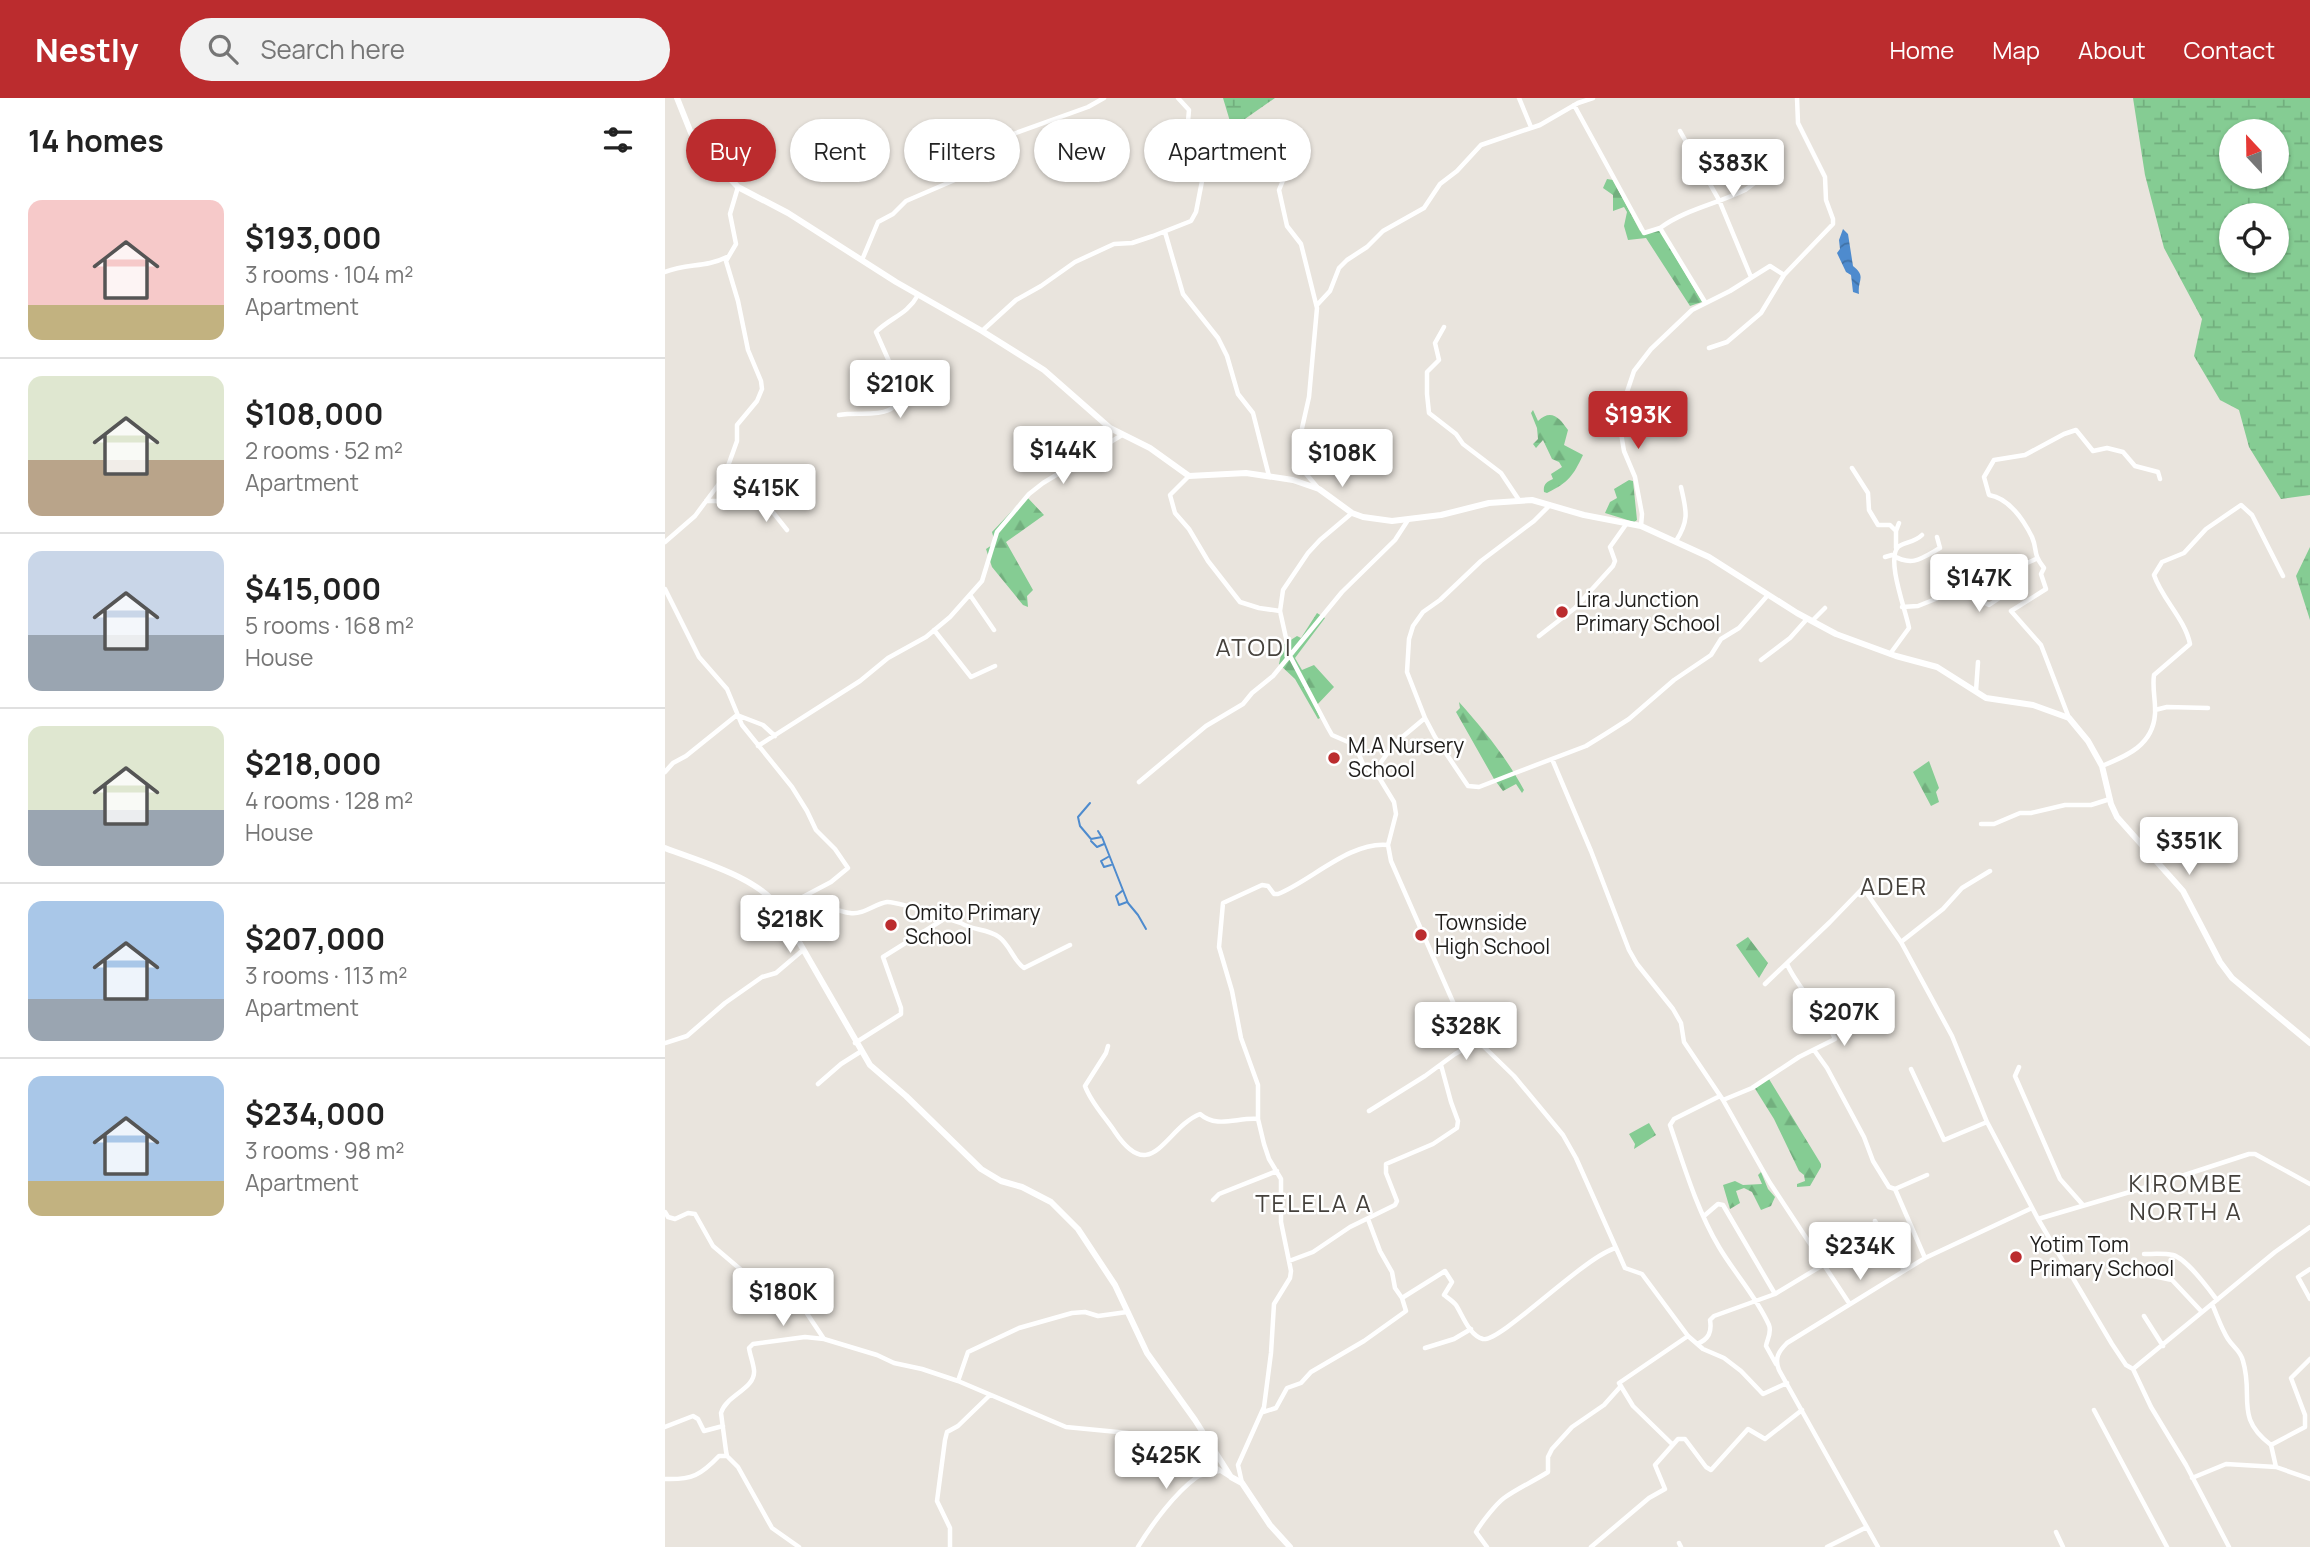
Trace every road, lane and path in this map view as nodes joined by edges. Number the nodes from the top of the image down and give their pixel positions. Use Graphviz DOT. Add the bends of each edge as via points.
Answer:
graph roads {
  1 [pos="677,98"];
  2 [pos="1104,98"];
  3 [pos="1178,98"];
  4 [pos="1519,98"];
  5 [pos="1593,98"];
  6 [pos="1797,98"];
  7 [pos="1574,105"];
  8 [pos="1531,127"];
  9 [pos="1680,131"];
  10 [pos="1768,175"];
  11 [pos="1282,182"];
  12 [pos="738,187"];
  13 [pos="1719,200"];
  14 [pos="1660,228"];
  15 [pos="1165,232"];
  16 [pos="727,257"];
  17 [pos="862,260"];
  18 [pos="665,272"];
  19 [pos="1784,275"];
  20 [pos="1751,277"];
  21 [pos="918,295"];
  22 [pos="1705,302"];
  23 [pos="1317,305"];
  24 [pos="1444,327"];
  25 [pos="982,331"];
  26 [pos="1709,348"];
  27 [pos="839,415"];
  28 [pos="1122,435"];
  29 [pos="1853,468"];
  30 [pos="1189,475"];
  31 [pos="1269,476"];
  32 [pos="2160,479"];
  33 [pos="1681,487"];
  34 [pos="1319,489"];
  35 [pos="1519,500"];
  36 [pos="706,501"];
  37 [pos="1550,504"];
  38 [pos="1353,513"];
  39 [pos="1408,520"];
  40 [pos="1628,523"];
  41 [pos="1899,523"];
  42 [pos="1641,526"];
  43 [pos="787,530"];
  44 [pos="1896,531"];
  45 [pos="1922,535"];
  46 [pos="1937,537"];
  47 [pos="1676,541"];
  48 [pos="665,542"];
  49 [pos="1894,554"];
  50 [pos="1885,556"];
  51 [pos="2036,559"];
  52 [pos="2283,576"];
  53 [pos="665,589"];
  54 [pos="969,595"];
  55 [pos="1768,595"];
  56 [pos="1825,607"];
  57 [pos="1902,607"];
  58 [pos="1280,611"];
  59 [pos="1809,620"];
  60 [pos="934,630"];
  61 [pos="994,630"];
  62 [pos="1539,636"];
  63 [pos="1890,654"];
  64 [pos="1290,656"];
  65 [pos="1761,660"];
  66 [pos="1978,662"];
  67 [pos="995,666"];
  68 [pos="1975,692"];
  69 [pos="2208,708"];
  70 [pos="2155,710"];
  71 [pos="737,715"];
  72 [pos="1425,718"];
  73 [pos="2069,718"];
  74 [pos="775,736"];
  75 [pos="758,746"];
  76 [pos="1552,759"];
  77 [pos="2102,766"];
  78 [pos="665,772"];
  79 [pos="1374,772"];
  80 [pos="1139,782"];
  81 [pos="2110,799"];
  82 [pos="1981,824"];
  83 [pos="1388,845"];
  84 [pos="665,848"];
  85 [pos="1990,871"];
  86 [pos="794,902"];
  87 [pos="816,908"];
  88 [pos="780,909"];
  89 [pos="758,919"];
  90 [pos="945,919"];
  91 [pos="788,923"];
  92 [pos="1902,942"];
  93 [pos="1069,944"];
  94 [pos="803,950"];
  95 [pos="1787,964"];
  96 [pos="1765,984"];
  97 [pos="1478,1041"];
  98 [pos="665,1043"];
  99 [pos="855,1043"];
  100 [pos="2310,1043"];
  101 [pos="1108,1046"];
  102 [pos="1814,1050"];
  103 [pos="860,1052"];
  104 [pos="1441,1065"];
  105 [pos="2019,1067"];
  106 [pos="1911,1069"];
  107 [pos="818,1084"];
  108 [pos="1722,1098"];
  109 [pos="1369,1111"];
  110 [pos="1258,1119"];
  111 [pos="1987,1122"];
  112 [pos="1277,1171"];
  113 [pos="1927,1175"];
  114 [pos="2310,1184"];
  115 [pos="1895,1189"];
  116 [pos="1213,1200"];
  117 [pos="2083,1205"];
  118 [pos="2032,1208"];
  119 [pos="665,1212"];
  120 [pos="1704,1216"];
  121 [pos="1368,1219"];
  122 [pos="2038,1219"];
  123 [pos="1875,1221"];
  124 [pos="2310,1227"];
  125 [pos="1616,1248"];
  126 [pos="2144,1254"];
  127 [pos="1925,1258"];
  128 [pos="1289,1261"];
  129 [pos="1823,1265"];
  130 [pos="2310,1269"];
  131 [pos="1904,1270"];
  132 [pos="2153,1276"];
  133 [pos="1775,1294"];
  134 [pos="1402,1298"];
  135 [pos="2310,1299"];
  136 [pos="2217,1300"];
  137 [pos="1757,1301"];
  138 [pos="1849,1303"];
  139 [pos="2212,1304"];
  140 [pos="1128,1312"];
  141 [pos="2202,1312"];
  142 [pos="2144,1316"];
  143 [pos="1471,1329"];
  144 [pos="1688,1336"];
  145 [pos="824,1339"];
  146 [pos="1697,1344"];
  147 [pos="2163,1346"];
  148 [pos="1425,1348"];
  149 [pos="2310,1359"];
  150 [pos="1777,1364"];
  151 [pos="2133,1369"];
  152 [pos="958,1381"];
  153 [pos="1787,1382"];
  154 [pos="1621,1386"];
  155 [pos="990,1395"];
  156 [pos="1802,1410"];
  157 [pos="2094,1410"];
  158 [pos="1262,1412"];
  159 [pos="2308,1420"];
  160 [pos="723,1426"];
  161 [pos="665,1427"];
  162 [pos="1672,1444"];
  163 [pos="2271,1445"];
  164 [pos="727,1455"];
  165 [pos="2276,1466"];
  166 [pos="1220,1471"];
  167 [pos="1231,1477"];
  168 [pos="2192,1478"];
  169 [pos="665,1479"];
  170 [pos="2310,1479"];
  171 [pos="1242,1483"];
  172 [pos="1867,1527"];
  173 [pos="2056,1532"];
  174 [pos="799,1547"];
  175 [pos="950,1547"];
  176 [pos="1138,1547"];
  177 [pos="1290,1547"];
  178 [pos="1487,1547"];
  179 [pos="1591,1547"];
  180 [pos="1827,1547"];
  181 [pos="1878,1547"];
  182 [pos="2063,1547"];
  183 [pos="2167,1547"];
  184 [pos="2229,1547"];
  1 -- 12 [label="street" via="691,133"];
  2 -- 17 [label="street" via="1016,132 964,176 906,201 877,224"];
  3 -- 15 [label="street" via="1189,110 1187,133 1202,181 1191,221"];
  4 -- 8 [label="street"];
  5 -- 7 [label="street"];
  6 -- 19 [label="street" via="1798,124 1825,177 1826,200 1834,222"];
  7 -- 8 [label="street"];
  7 -- 14 [label="street" via="1644,233"];
  8 -- 23 [label="street" via="1481,145 1440,184 1424,208 1383,231 1347,260"];
  9 -- 13 [label="street"];
  10 -- 13 [label="street"];
  11 -- 23 [label="street" via="1279,190 1287,226 1301,244"];
  12 -- 16 [label="street" via="730,214 736,244"];
  12 -- 17 [label="street"];
  13 -- 14 [label="street"];
  13 -- 20 [label="street"];
  14 -- 22 [label="street"];
  15 -- 25 [label="street" via="1114,244 1075,262 1016,300"];
  15 -- 31 [label="street" via="1183,294 1218,338 1237,392 1253,413"];
  16 -- 18 [label="street" via="709,265"];
  16 -- 36 [label="street" via="748,350 762,387 737,425 730,464"];
  17 -- 21 [label="street"];
  19 -- 20 [label="street" via="1770,266"];
  19 -- 26 [label="street" via="1747,328"];
  20 -- 22 [label="street"];
  21 -- 25 [label="street"];
  21 -- 27 [label="street" via="903,314 876,332 900,386 895,406 890,411"];
  22 -- 42 [label="street" via="1683,317 1634,370 1621,410 1621,442 1635,477"];
  23 -- 34 [label="street" via="1306,415 1296,453 1302,469"];
  24 -- 35 [label="street" via="1435,343 1439,360 1427,372 1430,415 1501,473"];
  25 -- 28 [label="street" via="1049,373"];
  28 -- 30 [label="street"];
  28 -- 54 [label="street" via="1029,494 997,532 982,581"];
  29 -- 44 [label="street" via="1868,495 1873,518 1878,525 1890,525"];
  30 -- 31 [label="street" via="1246,472"];
  30 -- 58 [label="street" via="1170,495 1175,513 1240,602"];
  31 -- 34 [label="street"];
  32 -- 51 [label="street" via="2158,472 2136,466 2123,452 2109,448 2093,451 2076,430 2025,455 1994,460 1984,477 1987,493 2019,514"];
  33 -- 47 [label="street" via="1687,510"];
  34 -- 38 [label="street"];
  35 -- 37 [label="street"];
  35 -- 39 [label="street"];
  36 -- 43 [label="street" via="764,501"];
  36 -- 48 [label="street"];
  37 -- 40 [label="street"];
  37 -- 72 [label="street" via="1420,615 1413,626 1408,671"];
  38 -- 39 [label="street"];
  38 -- 58 [label="street" via="1308,552 1283,590"];
  39 -- 64 [label="street"];
  40 -- 42 [label="street"];
  40 -- 62 [label="street" via="1610,547 1613,566 1576,608"];
  41 -- 44 [label="street"];
  42 -- 47 [label="street"];
  44 -- 49 [label="street"];
  45 -- 49 [label="street" via="1915,542 1902,544"];
  46 -- 49 [label="street" via="1940,548 1909,563"];
  47 -- 55 [label="street"];
  49 -- 50 [label="street"];
  49 -- 57 [label="street"];
  51 -- 57 [label="street" via="1989,605 1958,590 1918,606"];
  51 -- 73 [label="street" via="2044,568 2041,575 2046,589 2011,611 2041,645"];
  52 -- 70 [label="street" via="2252,515 2241,505 2206,529 2184,553 2158,566 2155,580 2190,644 2154,675"];
  53 -- 71 [label="street" via="699,657 727,689"];
  54 -- 60 [label="street"];
  54 -- 61 [label="street"];
  55 -- 59 [label="street"];
  55 -- 76 [label="street" via="1739,628 1721,639 1711,655 1629,719 1592,743"];
  56 -- 59 [label="street"];
  57 -- 63 [label="street" via="1909,628"];
  58 -- 64 [label="street"];
  59 -- 63 [label="street"];
  59 -- 65 [label="street"];
  60 -- 67 [label="street" via="971,677"];
  60 -- 74 [label="street"];
  63 -- 68 [label="street" via="1937,667"];
  64 -- 79 [label="street" via="1332,735 1355,745 1363,764"];
  64 -- 80 [label="street" via="1243,704 1206,726"];
  66 -- 68 [label="street"];
  68 -- 73 [label="street"];
  69 -- 70 [label="street"];
  70 -- 77 [label="street" via="2143,744"];
  71 -- 74 [label="street" via="763,725"];
  71 -- 75 [label="street"];
  71 -- 78 [label="street"];
  72 -- 76 [label="street" via="1471,787"];
  72 -- 79 [label="street" via="1394,744"];
  73 -- 77 [label="street"];
  74 -- 75 [label="street"];
  75 -- 86 [label="street" via="848,868"];
  76 -- 108 [label="street" via="1629,950 1673,1009 1684,1042"];
  77 -- 81 [label="street"];
  79 -- 83 [label="street" via="1396,807"];
  81 -- 82 [label="street"];
  81 -- 100 [label="street" via="2124,827 2183,891 2232,978"];
  83 -- 97 [label="street" via="1397,877 1457,1012"];
  83 -- 110 [label="street" via="1358,850 1283,893 1274,894 1262,885 1223,904 1219,947 1241,1038 1258,1085"];
  84 -- 88 [label="street" via="758,887"];
  85 -- 92 [label="street" via="1962,888"];
  86 -- 87 [label="street"];
  86 -- 88 [label="street"];
  87 -- 90 [label="street" via="855,914 892,902"];
  87 -- 91 [label="street"];
  88 -- 91 [label="street"];
  89 -- 91 [label="street" via="771,926"];
  90 -- 93 [label="street" via="996,934 1024,968"];
  90 -- 99 [label="street" via="883,957 901,1014"];
  91 -- 94 [label="street"];
  92 -- 95 [label="street" via="1863,888"];
  92 -- 111 [label="street" via="1952,1036"];
  94 -- 98 [label="street" via="725,1003 687,1036"];
  94 -- 99 [label="street"];
  95 -- 96 [label="street"];
  95 -- 102 [label="street" via="1834,1036 1833,1041"];
  97 -- 104 [label="street"];
  97 -- 125 [label="street" via="1563,1135"];
  99 -- 103 [label="street"];
  101 -- 110 [label="street" via="1086,1086 1123,1144 1137,1155 1156,1150 1200,1114 1220,1122"];
  102 -- 108 [label="street" via="1752,1088"];
  102 -- 115 [label="street" via="1881,1175 1889,1188"];
  103 -- 107 [label="street"];
  103 -- 140 [label="street" via="981,1169 1033,1191 1061,1210 1103,1265"];
  104 -- 109 [label="street"];
  104 -- 121 [label="street" via="1458,1126 1433,1144 1386,1164 1397,1203"];
  105 -- 117 [label="street" via="2015,1076 2060,1178"];
  106 -- 111 [label="street" via="1944,1140"];
  108 -- 120 [label="street" via="1670,1125"];
  108 -- 129 [label="street"];
  110 -- 112 [label="street"];
  111 -- 118 [label="street"];
  112 -- 116 [label="street"];
  112 -- 128 [label="street" via="1282,1181 1281,1223"];
  113 -- 115 [label="street"];
  114 -- 117 [label="street" via="2252,1153"];
  115 -- 127 [label="street"];
  117 -- 122 [label="street"];
  118 -- 122 [label="street"];
  118 -- 127 [label="street"];
  119 -- 145 [label="street" via="675,1219 695,1214 709,1241 753,1280 788,1285"];
  120 -- 133 [label="street" via="1723,1205"];
  120 -- 137 [label="street" via="1719,1248"];
  121 -- 128 [label="street"];
  121 -- 134 [label="street"];
  122 -- 151 [label="street" via="2112,1344"];
  123 -- 131 [label="street"];
  124 -- 136 [label="street"];
  125 -- 143 [label="street" via="1584,1267 1505,1329 1485,1339"];
  125 -- 144 [label="street" via="1625,1268 1642,1274"];
  126 -- 136 [label="street" via="2175,1256"];
  127 -- 131 [label="street"];
  128 -- 158 [label="street" via="1290,1278 1274,1304"];
  129 -- 133 [label="street"];
  129 -- 138 [label="street"];
  130 -- 135 [label="street" via="2298,1277"];
  131 -- 138 [label="street"];
  132 -- 141 [label="street" via="2175,1282"];
  133 -- 137 [label="street"];
  134 -- 143 [label="street" via="1445,1271 1452,1282 1444,1295"];
  134 -- 158 [label="street" via="1404,1314 1311,1371 1301,1383 1287,1388 1276,1408"];
  136 -- 139 [label="street"];
  137 -- 146 [label="street" via="1711,1319 1709,1335"];
  137 -- 150 [label="street" via="1770,1330 1766,1349"];
  138 -- 150 [label="street" via="1787,1343 1777,1354"];
  139 -- 141 [label="street"];
  139 -- 163 [label="street" via="2227,1338 2243,1358 2248,1419"];
  140 -- 152 [label="street" via="1078,1312 1020,1328 968,1352"];
  140 -- 167 [label="street" via="1147,1353"];
  141 -- 147 [label="street"];
  142 -- 147 [label="street"];
  143 -- 148 [label="street"];
  144 -- 146 [label="street"];
  144 -- 154 [label="street" via="1619,1382"];
  145 -- 152 [label="street"];
  145 -- 160 [label="street" via="805,1337 750,1345 754,1373 749,1385 723,1408"];
  146 -- 153 [label="street" via="1741,1371 1763,1394"];
  147 -- 151 [label="street"];
  149 -- 159 [label="street" via="2291,1377"];
  150 -- 153 [label="street"];
  151 -- 168 [label="street"];
  152 -- 155 [label="street"];
  153 -- 156 [label="street"];
  154 -- 162 [label="street" via="1633,1406"];
  154 -- 178 [label="street" via="1552,1449 1548,1472 1503,1499 1488,1514 1476,1532"];
  155 -- 166 [label="street" via="1066,1427 1128,1433 1184,1451"];
  155 -- 175 [label="street" via="947,1432 937,1501 950,1528"];
  156 -- 162 [label="street" via="1764,1439 1747,1430 1711,1470 1684,1438"];
  156 -- 172 [label="street"];
  157 -- 183 [label="street"];
  158 -- 171 [label="street" via="1238,1465"];
  159 -- 163 [label="street" via="2304,1429"];
  160 -- 161 [label="street" via="703,1431 693,1416"];
  160 -- 164 [label="street"];
  162 -- 179 [label="street" via="1655,1465 1665,1489"];
  163 -- 165 [label="street"];
  164 -- 169 [label="street" via="719,1456 699,1474"];
  164 -- 174 [label="street" via="739,1467 772,1528"];
  165 -- 168 [label="street" via="2230,1464"];
  165 -- 170 [label="street"];
  166 -- 167 [label="street"];
  166 -- 176 [label="street" via="1194,1480"];
  167 -- 171 [label="street"];
  168 -- 184 [label="street"];
  171 -- 177 [label="street"];
  172 -- 180 [label="street"];
  172 -- 181 [label="street"];
  173 -- 182 [label="street"];
}
